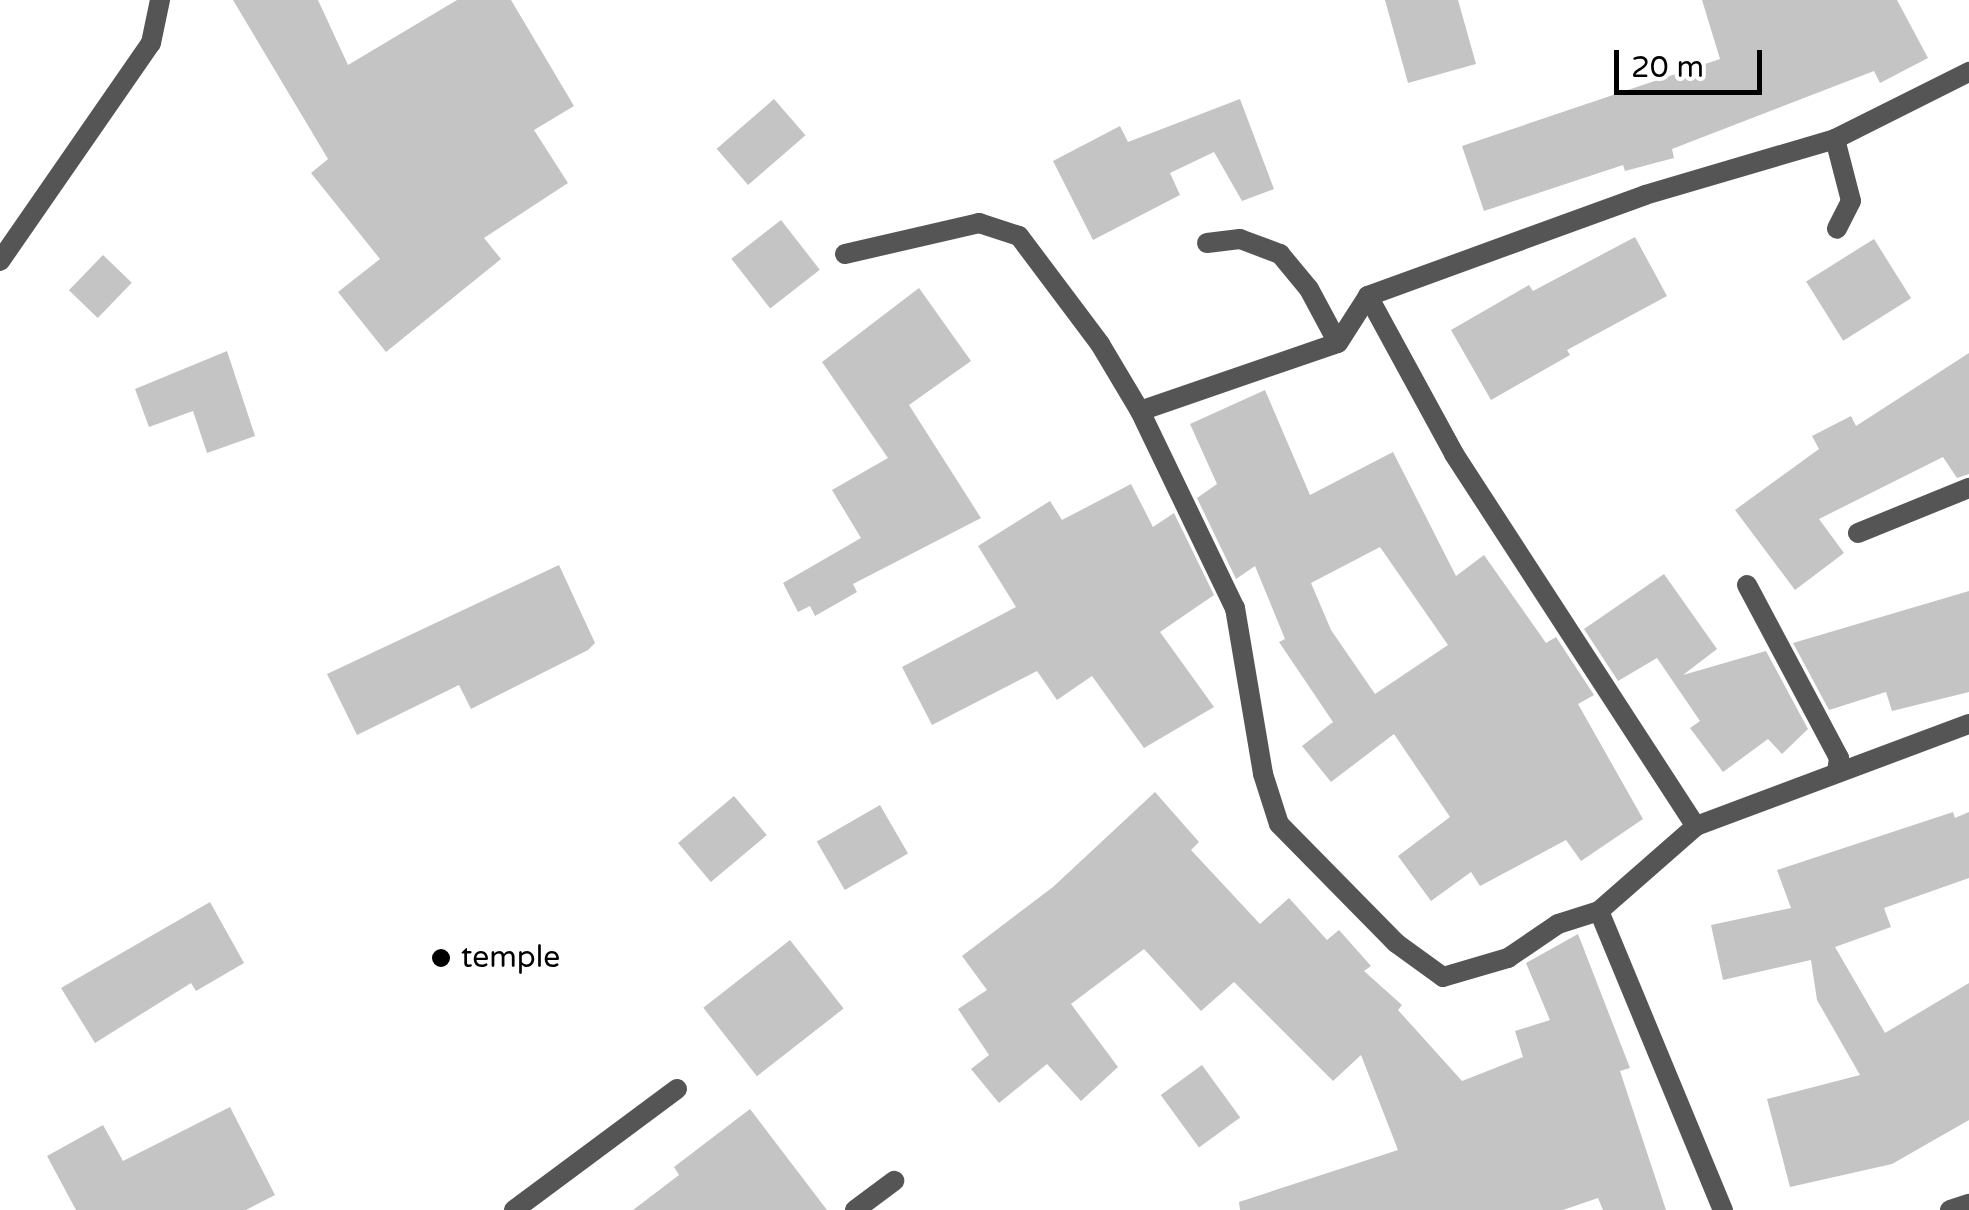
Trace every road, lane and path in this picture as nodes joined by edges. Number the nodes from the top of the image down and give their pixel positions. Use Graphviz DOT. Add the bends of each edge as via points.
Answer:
graph roads {
  1 [pos="160,0"];
  2 [pos="1967,78"];
  3 [pos="1836,139"];
  4 [pos="1836,229"];
  5 [pos="1207,242"];
  6 [pos="845,254"];
  7 [pos="0,262"];
  8 [pos="1368,296"];
  9 [pos="1338,343"];
  10 [pos="1140,411"];
  11 [pos="1969,488"];
  12 [pos="1858,533"];
  13 [pos="1747,586"];
  14 [pos="1969,724"];
  15 [pos="1837,772"];
  16 [pos="1696,826"];
  17 [pos="1599,911"];
  18 [pos="677,1089"];
  19 [pos="894,1181"];
  20 [pos="1969,1204"];
  21 [pos="514,1210"];
  22 [pos="855,1210"];
  23 [pos="1722,1210"];
  24 [pos="1950,1210"];
  1 -- 7 [label="street" via="151,43"];
  2 -- 3 [label="street"];
  3 -- 4 [label="street" via="1851,201"];
  3 -- 8 [label="street" via="1645,195"];
  5 -- 9 [label="street" via="1240,240 1280,254 1309,289"];
  6 -- 10 [label="street" via="979,223 1020,236"];
  8 -- 9 [label="street"];
  8 -- 16 [label="street" via="1454,454"];
  9 -- 10 [label="street"];
  10 -- 17 [label="street" via="1235,608 1263,774 1280,824 1396,943 1443,976 1508,958 1558,924"];
  11 -- 12 [label="street"];
  13 -- 15 [label="street" via="1839,758"];
  14 -- 15 [label="street"];
  15 -- 16 [label="street"];
  16 -- 17 [label="street"];
  17 -- 23 [label="street"];
  18 -- 21 [label="street"];
  19 -- 22 [label="street"];
  20 -- 24 [label="street"];
}
